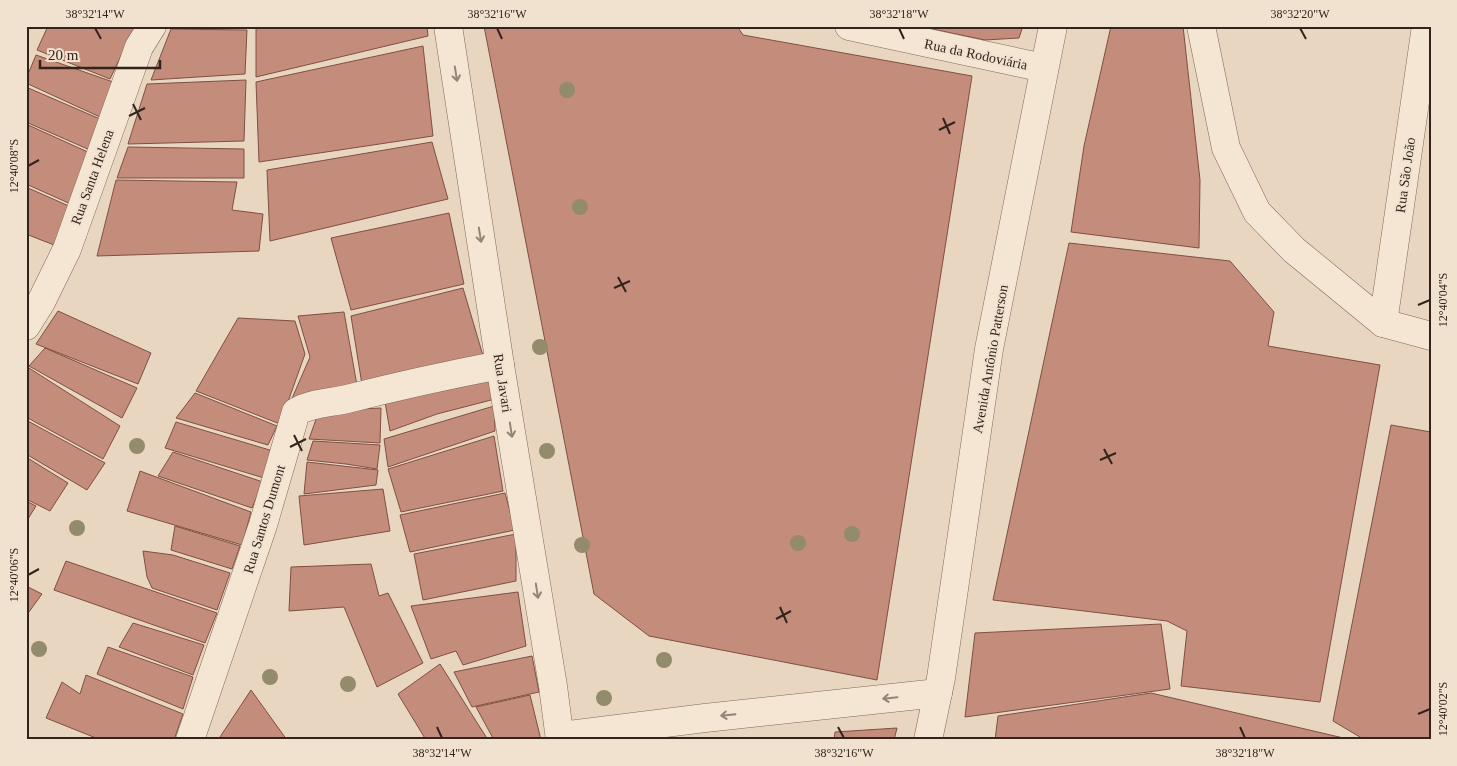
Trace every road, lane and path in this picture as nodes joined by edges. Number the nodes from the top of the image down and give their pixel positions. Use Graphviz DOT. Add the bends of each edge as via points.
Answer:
graph roads {
  1 [pos="152,26"];
  2 [pos="448,26"];
  3 [pos="849,26"];
  4 [pos="1053,26"];
  5 [pos="1201,26"];
  6 [pos="1426,26"];
  7 [pos="1044,68"];
  8 [pos="1383,323"];
  9 [pos="26,326"];
  10 [pos="1431,336"];
  11 [pos="500,365"];
  12 [pos="938,693"];
  13 [pos="560,738"];
  14 [pos="190,740"];
  15 [pos="928,740"];
  16 [pos="945,740"];
  1 -- 9 [label="street, Rua Santa Helena" via="139,47 66,249"];
  2 -- 11 [label="street, Rua Javari, one-way"];
  3 -- 7 [label="street, Rua da Rodoviária"];
  4 -- 7 [label="street, Avenida Antônio Patterson"];
  5 -- 8 [label="street" via="1226,148 1257,212 1294,250"];
  6 -- 8 [label="street, Rua São João"];
  7 -- 12 [label="street, Avenida Antônio Patterson" via="989,349"];
  8 -- 10 [label="street"];
  11 -- 13 [label="street, Rua Javari, one-way"];
  11 -- 14 [label="street, Rua Santos Dumont" via="305,406 296,412 264,525"];
  12 -- 13 [label="street, one-way" via="705,718"];
  12 -- 15 [label="street, Avenida Antônio Patterson"];
  12 -- 16 [label="street, Avenida Antônio Patterson"];
}
